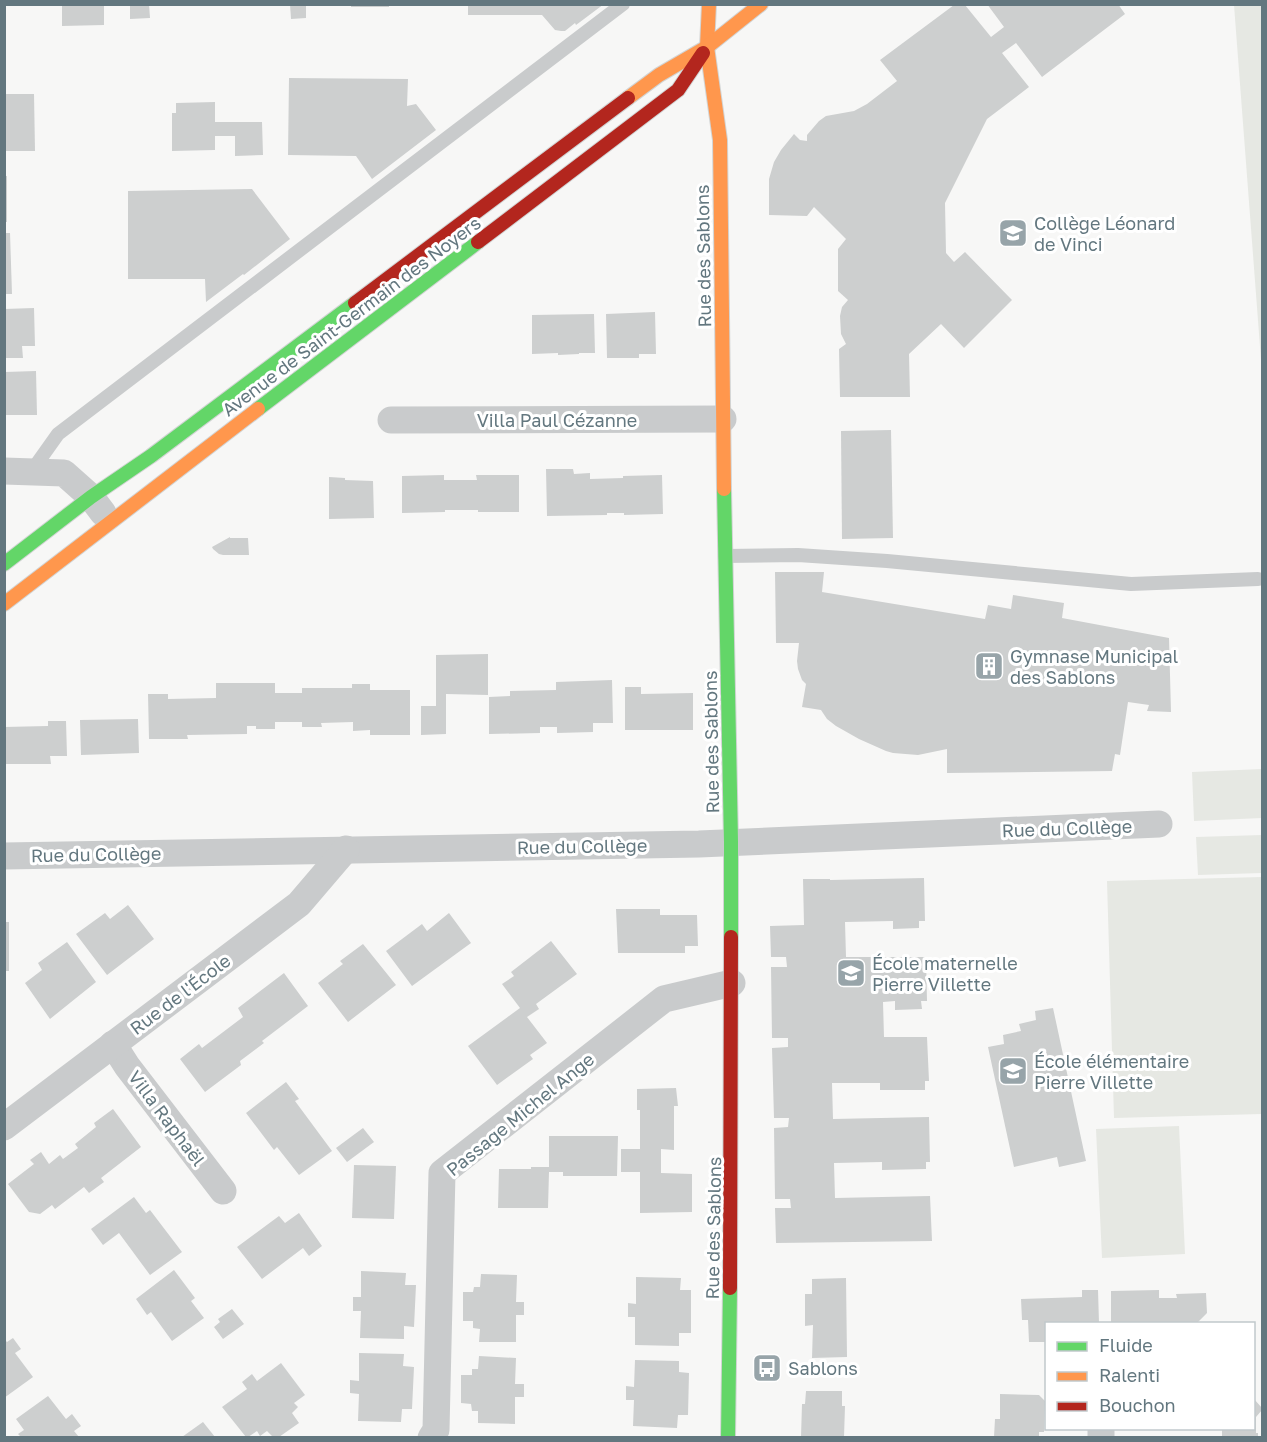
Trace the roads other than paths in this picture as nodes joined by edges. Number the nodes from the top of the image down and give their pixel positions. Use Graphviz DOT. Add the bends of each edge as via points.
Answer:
graph roads {
  1 [pos="623,4"];
  2 [pos="709,4"];
  3 [pos="761,4"];
  4 [pos="707,47"];
  5 [pos="723,419"];
  6 [pos="391,420"];
  7 [pos="4,471"];
  8 [pos="31,472"];
  9 [pos="91,497"];
  10 [pos="110,522"];
  11 [pos="725,556"];
  12 [pos="4,564"];
  13 [pos="1258,579"];
  14 [pos="4,604"];
  15 [pos="1158,824"];
  16 [pos="731,842"];
  17 [pos="346,849"];
  18 [pos="4,856"];
  19 [pos="732,983"];
  20 [pos="113,1044"];
  21 [pos="4,1127"];
  22 [pos="223,1191"];
  23 [pos="431,1437"];
  24 [pos="728,1437"];
  1 -- 8 [label="lane" via="58,434"];
  2 -- 4 [label="main road, Rue des Sablons"];
  3 -- 4 [label="main road, Avenue de Saint-Germain des Noyers"];
  4 -- 5 [label="main road, Rue des Sablons" via="720,140"];
  4 -- 9 [label="main road, Avenue de Saint-Germain des Noyers" via="659,75"];
  4 -- 10 [label="main road, Avenue de Saint-Germain des Noyers" via="678,90"];
  5 -- 6 [label="street, Villa Paul Cézanne"];
  5 -- 11 [label="main road, Rue des Sablons"];
  7 -- 8 [label="street"];
  8 -- 9 [label="street" via="64,473"];
  9 -- 10 [label="street"];
  9 -- 12 [label="main road, Avenue de Saint-Germain des Noyers"];
  10 -- 14 [label="main road, Avenue de Saint-Germain des Noyers"];
  11 -- 13 [label="lane" via="798,555 887,561 1131,584"];
  11 -- 16 [label="main road, Rue des Sablons"];
  15 -- 16 [label="street, Rue du Collège"];
  16 -- 17 [label="street, Rue du Collège"];
  16 -- 19 [label="main road, Rue des Sablons"];
  17 -- 18 [label="street, Rue du Collège"];
  17 -- 20 [label="street, Rue de l'École" via="299,904"];
  19 -- 23 [label="street, Passage Michel Ange" via="664,999 442,1173 436,1430"];
  19 -- 24 [label="main road, Rue des Sablons"];
  20 -- 21 [label="street, Rue de l'École"];
  20 -- 22 [label="street, Villa Raphaël"];
}
